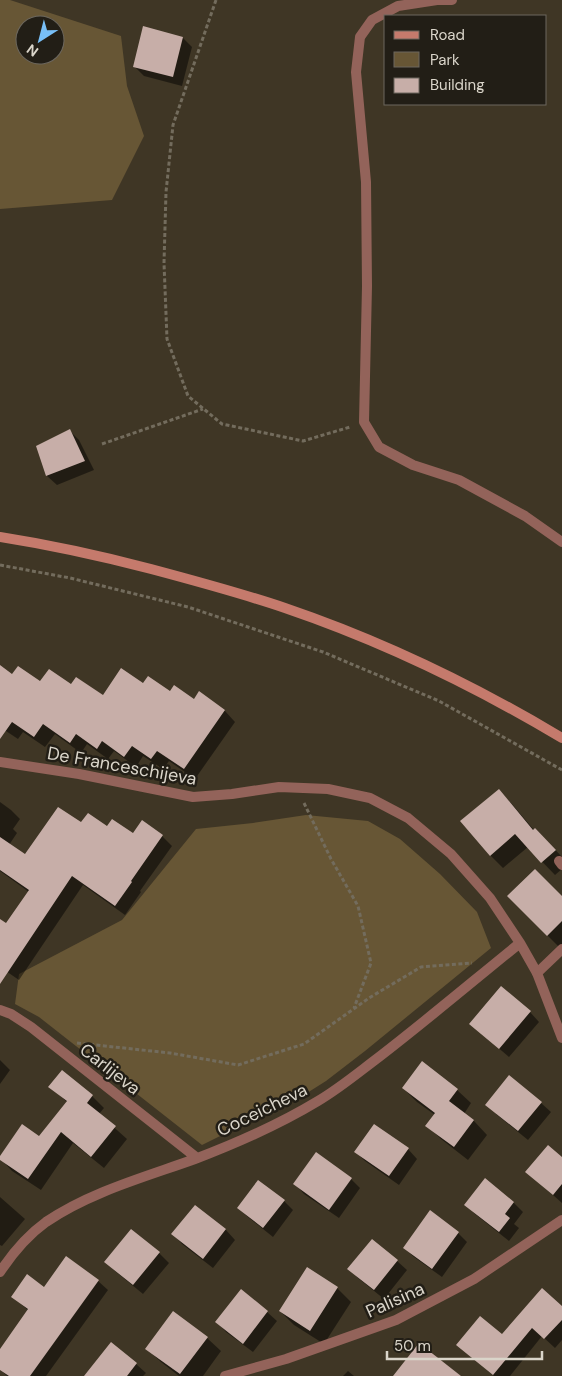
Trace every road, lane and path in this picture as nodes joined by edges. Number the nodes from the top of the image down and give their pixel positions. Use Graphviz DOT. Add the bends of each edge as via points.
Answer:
graph roads {
  1 [pos="216,0"];
  2 [pos="452,0"];
  3 [pos="203,408"];
  4 [pos="364,422"];
  5 [pos="102,444"];
  6 [pos="0,537"];
  7 [pos="562,542"];
  8 [pos="0,565"];
  9 [pos="562,738"];
  10 [pos="0,762"];
  11 [pos="562,770"];
  12 [pos="297,788"];
  13 [pos="520,942"];
  14 [pos="562,949"];
  15 [pos="498,961"];
  16 [pos="536,973"];
  17 [pos="354,1009"];
  18 [pos="0,1010"];
  19 [pos="562,1038"];
  20 [pos="75,1043"];
  21 [pos="197,1158"];
  22 [pos="562,1220"];
  23 [pos="0,1272"];
  24 [pos="225,1376"];
  1 -- 3 [label="path" via="173,124 164,254 167,339 188,396"];
  2 -- 4 [label="street" via="398,6 372,20 360,37 356,72 366,182"];
  3 -- 4 [label="path" via="222,424 303,441"];
  3 -- 5 [label="path"];
  4 -- 7 [label="street" via="379,447 413,465 459,480 525,516"];
  6 -- 9 [label="main road" via="136,565 287,608 426,666"];
  8 -- 11 [label="path" via="70,578 188,607 323,652 439,701"];
  10 -- 12 [label="street, De Franceschijeva" via="192,797"];
  12 -- 13 [label="street, De Franceschijeva" via="328,788 370,798 408,818 451,854 490,898"];
  12 -- 17 [label="path" via="330,859 358,906 371,963"];
  13 -- 15 [label="street, Coceicheva"];
  13 -- 16 [label="street, De Franceschijeva"];
  14 -- 16 [label="street"];
  15 -- 17 [label="path" via="421,966"];
  15 -- 21 [label="street, Coceicheva" via="423,1023 318,1102"];
  16 -- 19 [label="street, De Franceschijeva"];
  17 -- 20 [label="path" via="304,1044 238,1065 170,1053"];
  18 -- 21 [label="street, Carlijeva" via="31,1028"];
  21 -- 23 [label="street, Coceicheva" via="103,1193 45,1223 22,1244"];
  22 -- 24 [label="street, Palisina" via="474,1279 396,1320 286,1359"];
}
